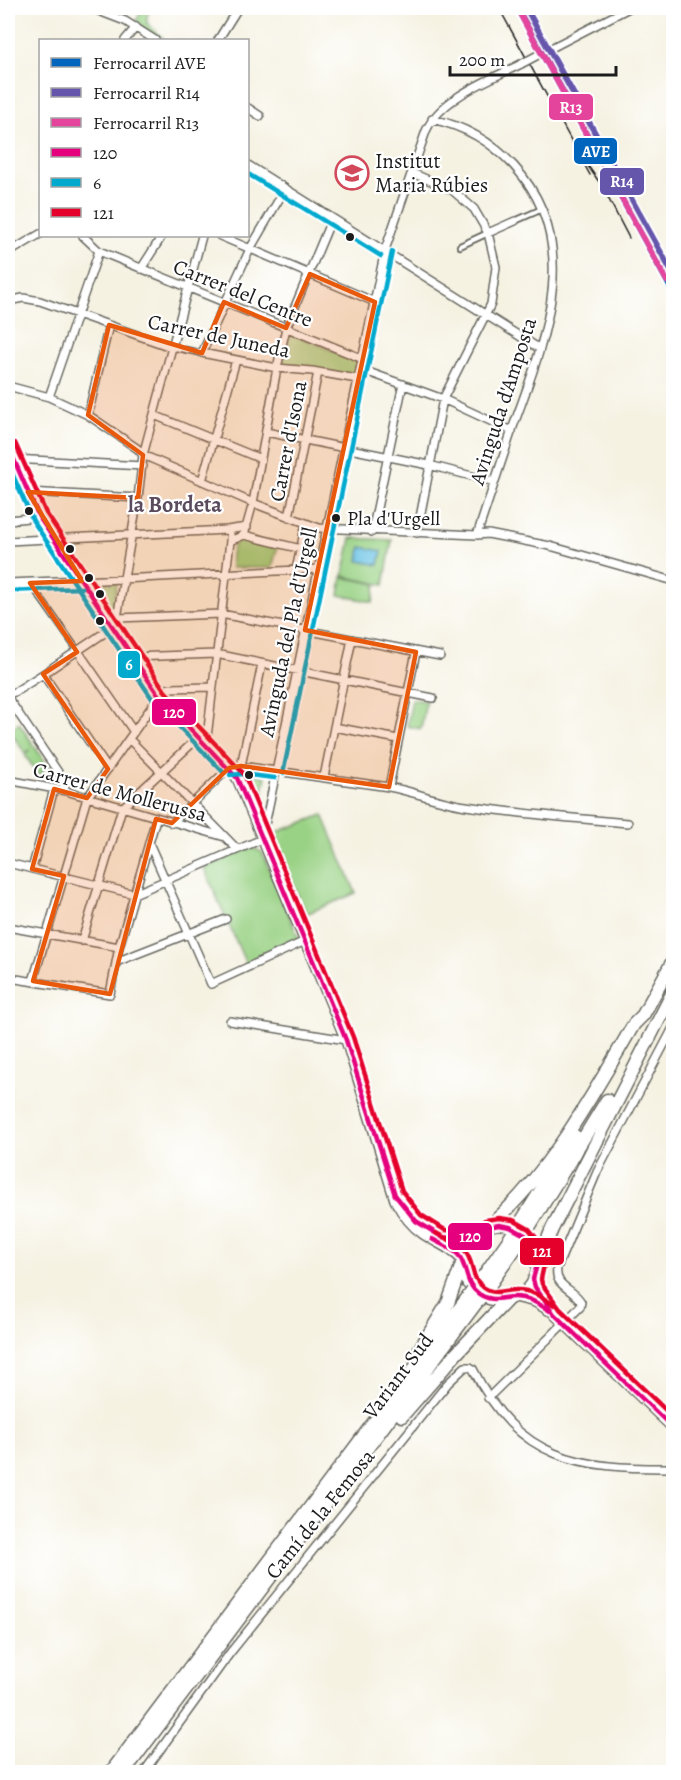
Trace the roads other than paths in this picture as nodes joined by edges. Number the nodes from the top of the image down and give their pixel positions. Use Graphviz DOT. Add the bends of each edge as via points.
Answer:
graph roads {
  1 [pos="92,8"];
  2 [pos="238,8"];
  3 [pos="629,8"];
  4 [pos="136,27"];
  5 [pos="126,39"];
  6 [pos="154,39"];
  7 [pos="219,39"];
  8 [pos="249,109"];
  9 [pos="260,116"];
  10 [pos="432,119"];
  11 [pos="249,166"];
  12 [pos="412,173"];
  13 [pos="285,189"];
  14 [pos="542,209"];
  15 [pos="332,218"];
  16 [pos="515,221"];
  17 [pos="488,233"];
  18 [pos="39,235"];
  19 [pos="84,237"];
  20 [pos="161,237"];
  21 [pos="202,237"];
  22 [pos="222,237"];
  23 [pos="459,246"];
  24 [pos="250,249"];
  25 [pos="385,250"];
  26 [pos="99,251"];
  27 [pos="8,253"];
  28 [pos="141,269"];
  29 [pos="310,274"];
  30 [pos="187,288"];
  31 [pos="8,301"];
  32 [pos="224,302"];
  33 [pos="375,302"];
  34 [pos="77,315"];
  35 [pos="486,315"];
  36 [pos="109,326"];
  37 [pos="286,328"];
  38 [pos="171,347"];
  39 [pos="540,349"];
  40 [pos="202,353"];
  41 [pos="363,359"];
  42 [pos="236,360"];
  43 [pos="277,368"];
  44 [pos="360,369"];
  45 [pos="318,372"];
  46 [pos="357,379"];
  47 [pos="403,384"];
  48 [pos="8,386"];
  49 [pos="49,397"];
  50 [pos="443,399"];
  51 [pos="88,415"];
  52 [pos="154,415"];
  53 [pos="512,431"];
  54 [pos="266,432"];
  55 [pos="305,439"];
  56 [pos="214,440"];
  57 [pos="8,446"];
  58 [pos="342,447"];
  59 [pos="143,455"];
  60 [pos="388,457"];
  61 [pos="13,459"];
  62 [pos="261,459"];
  63 [pos="429,465"];
  64 [pos="143,466"];
  65 [pos="202,481"];
  66 [pos="495,482"];
  67 [pos="28,492"];
  68 [pos="138,498"];
  69 [pos="253,503"];
  70 [pos="39,517"];
  71 [pos="289,517"];
  72 [pos="8,520"];
  73 [pos="306,523"];
  74 [pos="247,527"];
  75 [pos="326,529"];
  76 [pos="226,530"];
  77 [pos="372,532"];
  78 [pos="417,533"];
  79 [pos="131,535"];
  80 [pos="244,535"];
  81 [pos="477,536"];
  82 [pos="55,538"];
  83 [pos="8,541"];
  84 [pos="230,541"];
  85 [pos="301,549"];
  86 [pos="318,569"];
  87 [pos="296,570"];
  88 [pos="226,573"];
  89 [pos="123,578"];
  90 [pos="82,580"];
  91 [pos="674,581"];
  92 [pos="30,583"];
  93 [pos="8,584"];
  94 [pos="221,614"];
  95 [pos="113,622"];
  96 [pos="305,630"];
  97 [pos="352,639"];
  98 [pos="78,651"];
  99 [pos="416,652"];
  100 [pos="216,654"];
  101 [pos="440,656"];
  102 [pos="132,657"];
  103 [pos="262,664"];
  104 [pos="297,670"];
  105 [pos="43,674"];
  106 [pos="344,680"];
  107 [pos="213,687"];
  108 [pos="408,692"];
  109 [pos="8,696"];
  110 [pos="159,696"];
  111 [pos="433,698"];
  112 [pos="334,727"];
  113 [pos="132,735"];
  114 [pos="198,738"];
  115 [pos="398,740"];
  116 [pos="206,746"];
  117 [pos="241,766"];
  118 [pos="229,768"];
  119 [pos="108,769"];
  120 [pos="276,771"];
  121 [pos="162,773"];
  122 [pos="324,777"];
  123 [pos="8,780"];
  124 [pos="389,787"];
  125 [pos="54,789"];
  126 [pos="66,791"];
  127 [pos="87,798"];
  128 [pos="193,804"];
  129 [pos="123,808"];
  130 [pos="267,815"];
  131 [pos="156,819"];
  132 [pos="254,819"];
  133 [pos="172,823"];
  134 [pos="628,823"];
  135 [pos="225,837"];
  136 [pos="262,839"];
  137 [pos="149,843"];
  138 [pos="237,849"];
  139 [pos="8,863"];
  140 [pos="32,869"];
  141 [pos="64,876"];
  142 [pos="166,880"];
  143 [pos="100,886"];
  144 [pos="134,894"];
  145 [pos="226,918"];
  146 [pos="8,927"];
  147 [pos="189,933"];
  148 [pos="46,935"];
  149 [pos="82,941"];
  150 [pos="305,941"];
  151 [pos="119,947"];
  152 [pos="674,959"];
  153 [pos="116,962"];
  154 [pos="10,978"];
  155 [pos="33,981"];
  156 [pos="674,981"];
  157 [pos="674,990"];
  158 [pos="643,1015"];
  159 [pos="230,1021"];
  160 [pos="674,1026"];
  161 [pos="347,1044"];
  162 [pos="395,1195"];
  163 [pos="410,1222"];
  164 [pos="525,1225"];
  165 [pos="488,1227"];
  166 [pos="473,1236"];
  167 [pos="442,1237"];
  168 [pos="462,1262"];
  169 [pos="537,1265"];
  170 [pos="533,1279"];
  171 [pos="512,1298"];
  172 [pos="473,1300"];
  173 [pos="554,1314"];
  174 [pos="488,1398"];
  175 [pos="674,1429"];
  176 [pos="674,1468"];
  177 [pos="308,1512"];
  178 [pos="286,1558"];
  179 [pos="111,1773"];
  180 [pos="124,1773"];
  181 [pos="144,1773"];
  1 -- 4 [label="street"];
  2 -- 7 [label="street"];
  3 -- 10 [label="street, bridge" via="452,101"];
  4 -- 5 [label="street"];
  4 -- 6 [label="street"];
  8 -- 9 [label="street"];
  10 -- 12 [label="street"];
  10 -- 14 [label="street, Avinguda d'Amposta" via="470,132 502,154 527,182"];
  11 -- 13 [label="street"];
  12 -- 17 [label="street" via="439,183 465,200"];
  12 -- 25 [label="street"];
  13 -- 15 [label="street"];
  13 -- 24 [label="street"];
  14 -- 16 [label="street"];
  14 -- 39 [label="street, Avinguda d'Amposta" via="550,232 554,266 550,309"];
  15 -- 25 [label="street"];
  15 -- 29 [label="street"];
  16 -- 17 [label="street"];
  17 -- 23 [label="street"];
  17 -- 35 [label="street" via="496,274"];
  18 -- 27 [label="street"];
  19 -- 26 [label="street, Carrer del Centre"];
  20 -- 28 [label="street"];
  21 -- 30 [label="street"];
  22 -- 24 [label="street"];
  24 -- 29 [label="street"];
  24 -- 32 [label="street"];
  25 -- 33 [label="street"];
  25 -- 35 [label="street"];
  26 -- 28 [label="street, Carrer del Centre"];
  26 -- 34 [label="street"];
  28 -- 30 [label="street, Carrer del Centre"];
  29 -- 33 [label="street"];
  29 -- 37 [label="street"];
  30 -- 32 [label="street, Carrer del Centre"];
  30 -- 38 [label="street"];
  31 -- 34 [label="street, Carrer de Juneda" via="32,299"];
  32 -- 37 [label="street, Carrer del Centre"];
  32 -- 40 [label="street"];
  33 -- 41 [label="street"];
  34 -- 36 [label="street, Carrer de Juneda"];
  34 -- 49 [label="street"];
  35 -- 39 [label="street"];
  35 -- 50 [label="street"];
  36 -- 38 [label="street, Carrer de Juneda"];
  36 -- 51 [label="street"];
  37 -- 41 [label="street, Carrer del Centre"];
  37 -- 43 [label="street"];
  38 -- 40 [label="street, Carrer de Juneda"];
  38 -- 52 [label="street"];
  39 -- 53 [label="street, Avinguda d'Amposta"];
  40 -- 42 [label="street, Carrer de Juneda"];
  41 -- 44 [label="street"];
  42 -- 43 [label="street, Carrer de Juneda"];
  42 -- 56 [label="street"];
  43 -- 45 [label="street, Carrer de Juneda"];
  43 -- 54 [label="street"];
  44 -- 46 [label="street"];
  44 -- 47 [label="street"];
  45 -- 46 [label="street, Carrer de Juneda"];
  45 -- 55 [label="street, Carrer d'Isona"];
  46 -- 58 [label="street, Avinguda del Pla d'Urgell"];
  47 -- 50 [label="street"];
  47 -- 60 [label="street"];
  48 -- 49 [label="street"];
  49 -- 51 [label="street"];
  50 -- 53 [label="street"];
  50 -- 63 [label="street"];
  51 -- 59 [label="street"];
  52 -- 56 [label="street"];
  52 -- 59 [label="street"];
  53 -- 66 [label="street, Avinguda d'Amposta"];
  54 -- 55 [label="street"];
  54 -- 62 [label="street"];
  55 -- 58 [label="street"];
  55 -- 71 [label="street, Carrer d'Isona"];
  56 -- 62 [label="street"];
  56 -- 65 [label="street"];
  57 -- 61 [label="main road"];
  58 -- 60 [label="street"];
  58 -- 75 [label="street, Avinguda del Pla d'Urgell"];
  59 -- 64 [label="street"];
  59 -- 65 [label="street"];
  60 -- 63 [label="street"];
  60 -- 77 [label="street"];
  61 -- 64 [label="street"];
  61 -- 67 [label="main road"];
  62 -- 69 [label="street"];
  63 -- 66 [label="street"];
  63 -- 78 [label="street"];
  64 -- 68 [label="street"];
  65 -- 69 [label="street"];
  66 -- 81 [label="street, Avinguda d'Amposta"];
  67 -- 68 [label="street"];
  67 -- 70 [label="main road"];
  68 -- 79 [label="street"];
  69 -- 71 [label="street"];
  69 -- 74 [label="street"];
  70 -- 72 [label="street"];
  70 -- 82 [label="main road"];
  71 -- 73 [label="street"];
  73 -- 75 [label="street"];
  73 -- 85 [label="street"];
  74 -- 76 [label="street"];
  74 -- 80 [label="street"];
  75 -- 77 [label="street"];
  75 -- 86 [label="street, Avinguda del Pla d'Urgell"];
  76 -- 79 [label="street"];
  76 -- 84 [label="street"];
  77 -- 78 [label="street"];
  78 -- 81 [label="street"];
  79 -- 82 [label="street"];
  79 -- 89 [label="street"];
  80 -- 84 [label="street"];
  80 -- 85 [label="street"];
  81 -- 91 [label="street" via="488,534 550,546"];
  82 -- 83 [label="street"];
  82 -- 90 [label="main road"];
  84 -- 88 [label="street"];
  85 -- 87 [label="street"];
  86 -- 87 [label="street"];
  86 -- 96 [label="street, Avinguda del Pla d'Urgell"];
  87 -- 88 [label="street"];
  88 -- 89 [label="street"];
  88 -- 94 [label="street"];
  89 -- 90 [label="street"];
  89 -- 95 [label="street"];
  90 -- 92 [label="main road"];
  90 -- 95 [label="main road"];
  92 -- 93 [label="main road"];
  92 -- 98 [label="street"];
  94 -- 95 [label="street"];
  94 -- 96 [label="street"];
  94 -- 100 [label="street"];
  95 -- 98 [label="street"];
  95 -- 102 [label="main road"];
  96 -- 97 [label="street"];
  96 -- 104 [label="street, Avinguda del Pla d'Urgell"];
  97 -- 99 [label="street"];
  97 -- 106 [label="street"];
  98 -- 105 [label="street"];
  98 -- 113 [label="street"];
  99 -- 101 [label="street"];
  99 -- 108 [label="street"];
  100 -- 102 [label="street"];
  100 -- 103 [label="street"];
  100 -- 107 [label="street"];
  102 -- 110 [label="main road"];
  103 -- 104 [label="street"];
  103 -- 117 [label="street"];
  104 -- 106 [label="street"];
  104 -- 120 [label="street, Avinguda del Pla d'Urgell"];
  105 -- 109 [label="street"];
  105 -- 119 [label="street"];
  106 -- 108 [label="street"];
  106 -- 112 [label="street"];
  107 -- 110 [label="street" via="170,688"];
  107 -- 116 [label="street"];
  108 -- 111 [label="street"];
  108 -- 115 [label="street"];
  109 -- 126 [label="street" via="58,772"];
  110 -- 113 [label="street"];
  110 -- 114 [label="main road"];
  112 -- 115 [label="street"];
  112 -- 122 [label="street"];
  113 -- 119 [label="street"];
  113 -- 121 [label="street"];
  114 -- 116 [label="main road"];
  114 -- 121 [label="street"];
  115 -- 124 [label="street"];
  116 -- 118 [label="main road"];
  117 -- 118 [label="street"];
  117 -- 120 [label="street"];
  118 -- 128 [label="street"];
  118 -- 132 [label="main road"];
  119 -- 127 [label="street"];
  120 -- 122 [label="street"];
  120 -- 130 [label="street, Avinguda del Pla d'Urgell"];
  121 -- 128 [label="street"];
  121 -- 129 [label="street"];
  122 -- 124 [label="street"];
  123 -- 125 [label="street, Carrer de Mollerussa"];
  124 -- 134 [label="street" via="465,806"];
  125 -- 126 [label="street, Carrer de Mollerussa"];
  125 -- 140 [label="street"];
  126 -- 127 [label="street, Carrer de Mollerussa"];
  127 -- 129 [label="street, Carrer de Mollerussa"];
  127 -- 141 [label="street"];
  128 -- 133 [label="street"];
  128 -- 135 [label="street"];
  129 -- 131 [label="street, Carrer de Mollerussa"];
  129 -- 143 [label="street"];
  130 -- 132 [label="street"];
  130 -- 136 [label="street, Avinguda del Pla d'Urgell"];
  131 -- 133 [label="street, Carrer de Mollerussa"];
  131 -- 137 [label="street"];
  132 -- 136 [label="main road"];
  133 -- 135 [label="street, Carrer de Mollerussa"];
  135 -- 138 [label="street"];
  136 -- 138 [label="street"];
  136 -- 150 [label="main road"];
  137 -- 142 [label="street"];
  137 -- 144 [label="street"];
  138 -- 142 [label="street"];
  139 -- 140 [label="street"];
  140 -- 141 [label="street"];
  141 -- 143 [label="street"];
  141 -- 148 [label="street"];
  142 -- 144 [label="street"];
  142 -- 147 [label="street"];
  143 -- 144 [label="street"];
  143 -- 149 [label="street"];
  144 -- 151 [label="street"];
  145 -- 147 [label="street"];
  146 -- 148 [label="street"];
  147 -- 150 [label="street" via="211,984"];
  147 -- 153 [label="street"];
  148 -- 149 [label="street"];
  148 -- 155 [label="street"];
  149 -- 151 [label="street"];
  150 -- 161 [label="main road"];
  151 -- 153 [label="street"];
  152 -- 158 [label="highway"];
  153 -- 155 [label="street" via="110,994"];
  154 -- 155 [label="street"];
  156 -- 164 [label="highway, Variant Sud" via="604,1107"];
  157 -- 169 [label="highway" via="554,1223"];
  158 -- 164 [label="highway, Variant Sud"];
  158 -- 165 [label="highway" via="559,1145 512,1204"];
  159 -- 161 [label="street"];
  160 -- 174 [label="street, bridge" via="597,1172 557,1268 555,1276 579,1297 580,1307"];
  161 -- 162 [label="main road"];
  162 -- 163 [label="main road"];
  162 -- 167 [label="main road" via="416,1221"];
  163 -- 167 [label="main road" via="430,1235"];
  163 -- 168 [label="main road" via="453,1250"];
  164 -- 172 [label="highway, Variant Sud, bridge"];
  165 -- 166 [label="main road"];
  165 -- 169 [label="main road" via="505,1226 525,1235 534,1249"];
  166 -- 167 [label="main road" via="454,1240"];
  166 -- 168 [label="main road"];
  168 -- 171 [label="main road" via="466,1279 475,1291 488,1299"];
  168 -- 177 [label="highway" via="435,1326 309,1504"];
  169 -- 170 [label="main road"];
  170 -- 171 [label="main road" via="528,1288"];
  170 -- 173 [label="main road"];
  171 -- 173 [label="main road" via="536,1302"];
  171 -- 178 [label="highway" via="422,1392 294,1554"];
  172 -- 177 [label="highway, Variant Sud"];
  172 -- 178 [label="highway, Variant Sud"];
  173 -- 175 [label="main road"];
  174 -- 176 [label="street, Camí de la Femosa" via="523,1436 576,1462"];
  174 -- 181 [label="street, Camí de la Femosa" via="470,1366 456,1374 230,1653"];
  177 -- 179 [label="highway"];
  178 -- 180 [label="highway, Variant Sud"];
}
